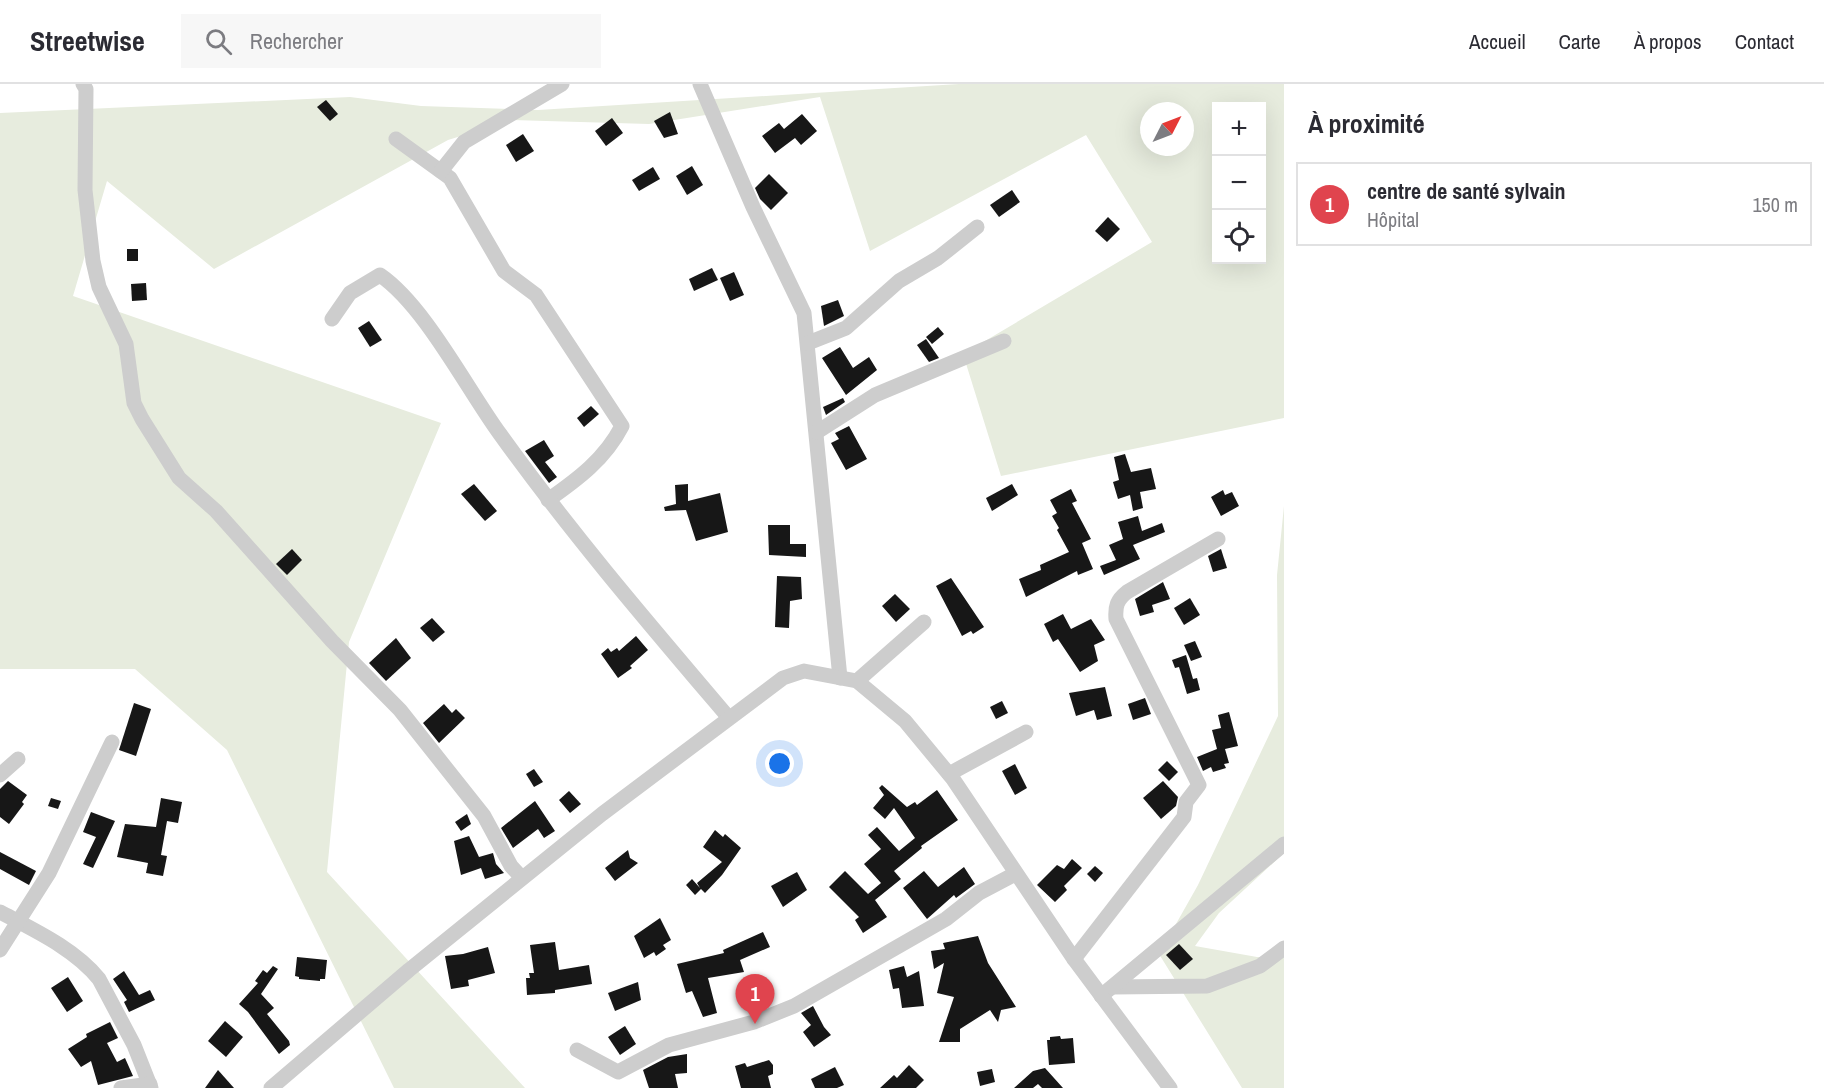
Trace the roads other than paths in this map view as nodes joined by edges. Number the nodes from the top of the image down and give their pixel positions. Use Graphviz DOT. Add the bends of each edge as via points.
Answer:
graph roads {
  1 [pos="83,84"];
  2 [pos="562,84"];
  3 [pos="700,84"];
  4 [pos="396,139"];
  5 [pos="441,171"];
  6 [pos="978,227"];
  7 [pos="332,319"];
  8 [pos="1004,341"];
  9 [pos="808,343"];
  10 [pos="818,432"];
  11 [pos="548,500"];
  12 [pos="1218,539"];
  13 [pos="924,622"];
  14 [pos="840,678"];
  15 [pos="857,681"];
  16 [pos="729,718"];
  17 [pos="1026,732"];
  18 [pos="112,742"];
  19 [pos="18,759"];
  20 [pos="949,774"];
  21 [pos="0,775"];
  22 [pos="1284,844"];
  23 [pos="1015,874"];
  24 [pos="522,878"];
  25 [pos="0,912"];
  26 [pos="19,922"];
  27 [pos="1284,948"];
  28 [pos="0,950"];
  29 [pos="1074,959"];
  30 [pos="1107,992"];
  31 [pos="577,1050"];
  32 [pos="151,1086"];
  33 [pos="273,1087"];
  34 [pos="121,1088"];
  35 [pos="1169,1088"];
  1 -- 24 [label="street" via="93,261 99,287 126,344 134,403 142,419 179,478 216,512 400,710 484,816 511,866"];
  2 -- 5 [label="street" via="464,142"];
  3 -- 9 [label="street" via="804,313"];
  4 -- 5 [label="street"];
  5 -- 11 [label="street" via="450,178 504,271 536,295 622,426 611,447 578,479"];
  6 -- 9 [label="street" via="938,258 899,281 846,328"];
  7 -- 11 [label="street" via="350,293 380,275 394,285"];
  8 -- 10 [label="street" via="875,395"];
  9 -- 10 [label="street"];
  10 -- 14 [label="street"];
  11 -- 16 [label="street" via="588,553"];
  12 -- 29 [label="street" via="1127,591 1115,608 1116,619 1199,785 1186,802 1184,817"];
  13 -- 15 [label="street"];
  14 -- 15 [label="street"];
  14 -- 16 [label="street" via="804,671 794,674"];
  15 -- 20 [label="street" via="905,721"];
  16 -- 24 [label="street"];
  17 -- 20 [label="street"];
  18 -- 26 [label="street" via="59,854"];
  19 -- 21 [label="street"];
  20 -- 23 [label="street"];
  22 -- 30 [label="street"];
  23 -- 29 [label="street"];
  23 -- 31 [label="street" via="837,983 765,1018 669,1044 618,1072"];
  24 -- 33 [label="street"];
  25 -- 26 [label="street"];
  26 -- 28 [label="street"];
  26 -- 32 [label="street" via="81,960 99,979"];
  27 -- 30 [label="street" via="1260,966 1207,986"];
  29 -- 30 [label="street"];
  30 -- 35 [label="street"];
  32 -- 34 [label="street"];
}
